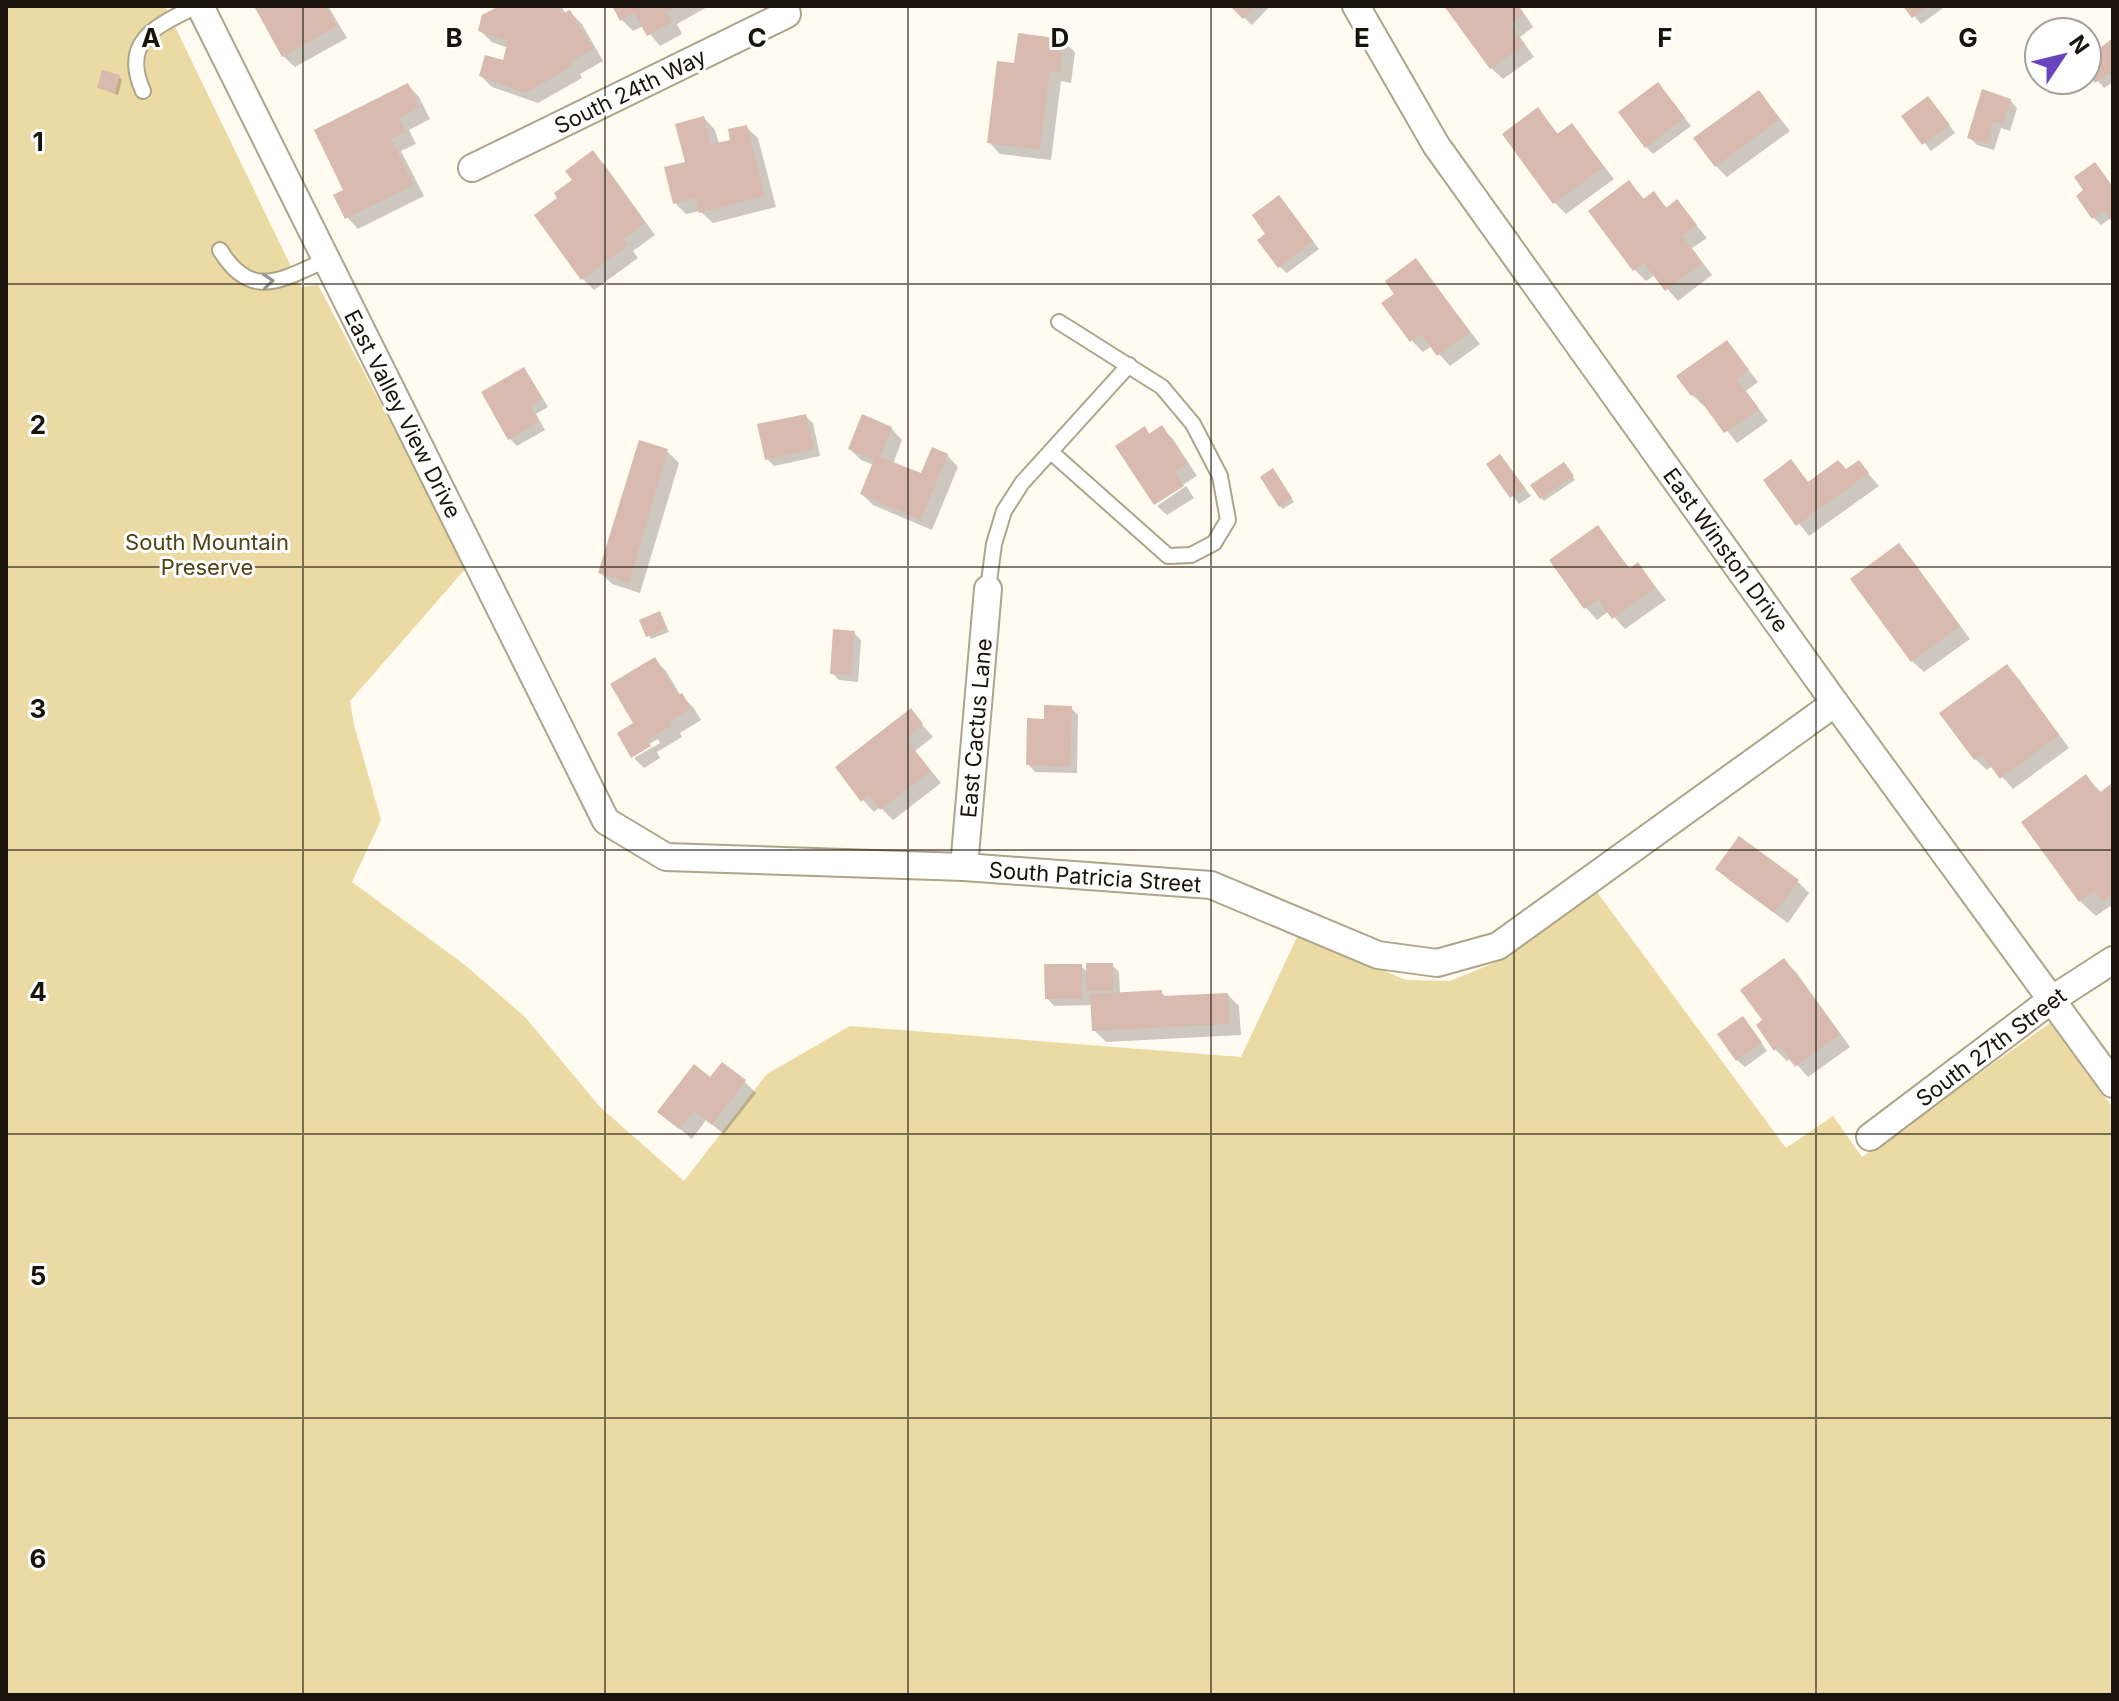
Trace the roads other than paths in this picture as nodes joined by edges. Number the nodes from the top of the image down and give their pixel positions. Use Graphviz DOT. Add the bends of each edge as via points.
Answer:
graph roads {
  1 [pos="199,6"];
  2 [pos="1356,6"];
  3 [pos="786,10"];
  4 [pos="143,91"];
  5 [pos="472,168"];
  6 [pos="220,250"];
  7 [pos="326,260"];
  8 [pos="1059,322"];
  9 [pos="1129,365"];
  10 [pos="1051,452"];
  11 [pos="988,589"];
  12 [pos="1835,703"];
  13 [pos="606,821"];
  14 [pos="964,867"];
  15 [pos="2113,960"];
  16 [pos="2051,1000"];
  17 [pos="2113,1084"];
  18 [pos="1870,1137"];
  1 -- 4 [label="lane" via="144,38 136,64"];
  1 -- 7 [label="street, East Valley View Drive"];
  2 -- 12 [label="street, East Winston Drive" via="1436,145"];
  3 -- 5 [label="street, South 24th Way"];
  6 -- 7 [label="lane, one-way" via="232,269 257,283 280,280"];
  7 -- 13 [label="street, East Valley View Drive"];
  8 -- 9 [label="lane"];
  9 -- 10 [label="lane"];
  9 -- 10 [label="lane" via="1162,387 1193,424 1220,476 1228,520 1214,543 1191,555 1168,556"];
  10 -- 11 [label="lane" via="1004,511"];
  11 -- 14 [label="street, East Cactus Lane"];
  12 -- 14 [label="street, South Patricia Street" via="1498,946 1437,963 1378,955 1211,885"];
  12 -- 16 [label="street, East Winston Drive"];
  13 -- 14 [label="street, South Patricia Street" via="666,857"];
  15 -- 16 [label="street, South 27th Street"];
  16 -- 17 [label="street, East Winston Drive"];
  16 -- 18 [label="street, South 27th Street"];
}
